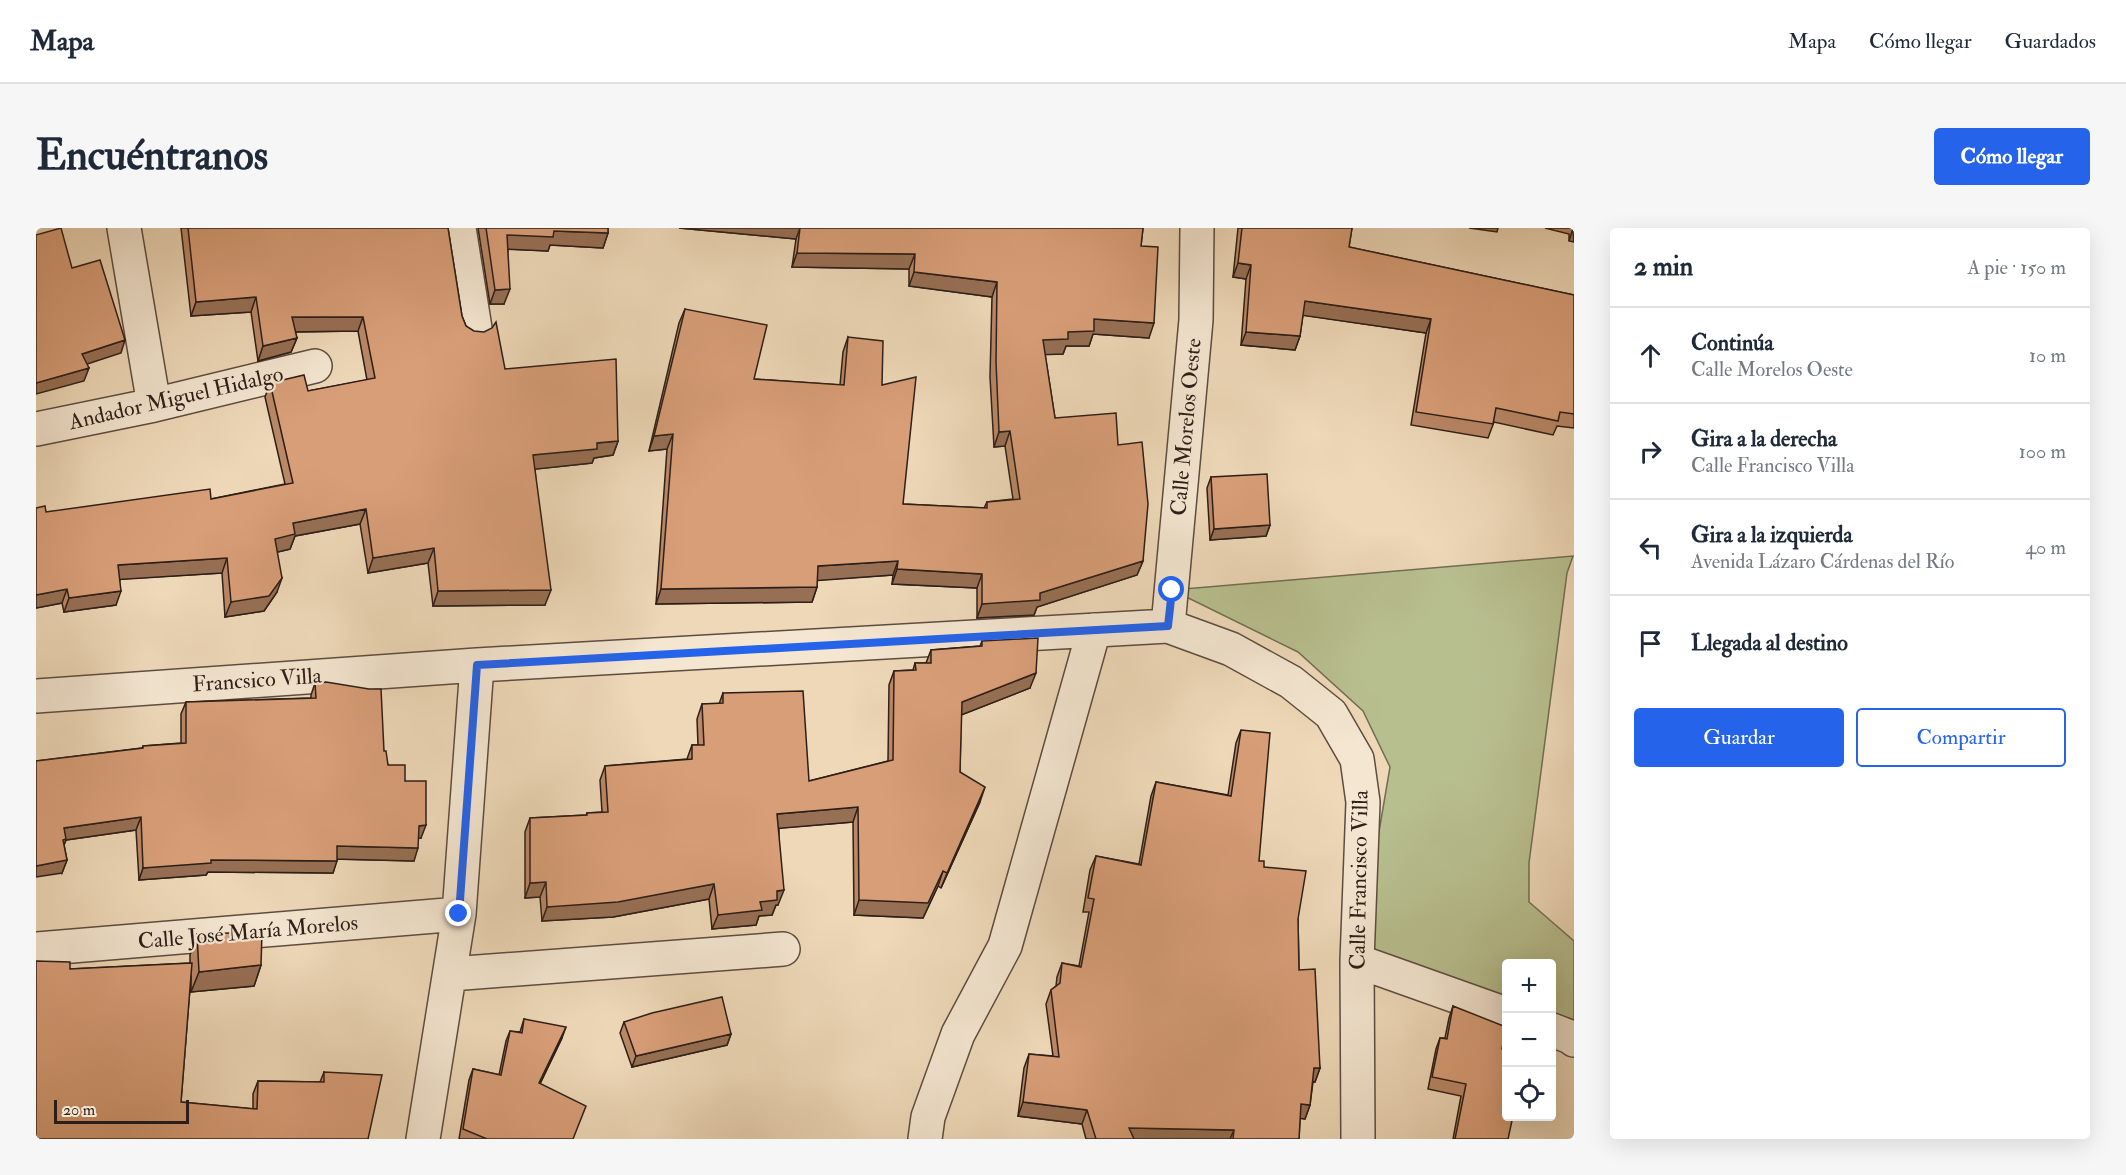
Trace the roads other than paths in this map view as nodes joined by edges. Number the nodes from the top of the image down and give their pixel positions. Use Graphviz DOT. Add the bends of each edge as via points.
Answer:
graph roads {
  1 [pos="124,228"];
  2 [pos="459,228"];
  3 [pos="1197,228"];
  4 [pos="475,328"];
  5 [pos="315,366"];
  6 [pos="154,405"];
  7 [pos="36,429"];
  8 [pos="1168,626"];
  9 [pos="1094,630"];
  10 [pos="477,665"];
  11 [pos="36,696"];
  12 [pos="459,914"];
  13 [pos="36,949"];
  14 [pos="783,949"];
  15 [pos="1357,961"];
  16 [pos="451,974"];
  17 [pos="1503,1013"];
  18 [pos="1556,1032"];
  19 [pos="1574,1040"];
  20 [pos="423,1139"];
  21 [pos="925,1139"];
  22 [pos="1358,1139"];
  1 -- 6 [label="street"];
  2 -- 4 [label="street"];
  3 -- 8 [label="street, Calle Morelos Oeste" via="1196,321"];
  5 -- 6 [label="street, Andador Miguel Hidalgo"];
  6 -- 7 [label="street, Andador Miguel Hidalgo"];
  8 -- 9 [label="street, Calle Francisco Villa"];
  8 -- 15 [label="street, Calle Francisco Villa" via="1231,649 1291,682 1331,714 1357,759 1363,802"];
  9 -- 10 [label="street, Calle Francisco Villa"];
  9 -- 21 [label="street" via="1005,946 958,1034 928,1117"];
  10 -- 11 [label="street, Francsico Villa"];
  10 -- 12 [label="street"];
  12 -- 13 [label="street, Calle José María Morelos"];
  12 -- 16 [label="street"];
  14 -- 16 [label="street"];
  15 -- 17 [label="street"];
  15 -- 22 [label="street, Calle Francisco Villa"];
  16 -- 20 [label="street"];
  18 -- 19 [label="street"];
}
